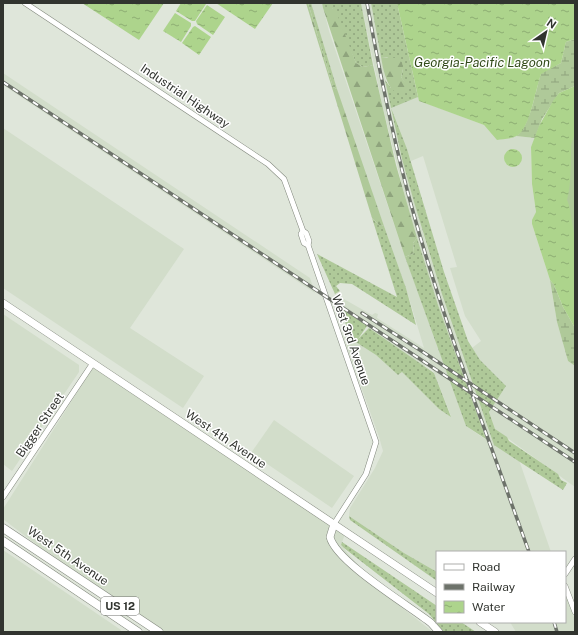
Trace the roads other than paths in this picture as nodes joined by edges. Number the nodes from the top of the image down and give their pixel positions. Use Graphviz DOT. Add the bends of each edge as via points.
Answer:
graph roads {
  1 [pos="25,3"];
  2 [pos="308,244"];
  3 [pos="3,303"];
  4 [pos="93,363"];
  5 [pos="3,497"];
  6 [pos="334,524"];
  7 [pos="3,528"];
  8 [pos="3,541"];
  9 [pos="575,559"];
  10 [pos="566,572"];
  11 [pos="80,579"];
  12 [pos="74,589"];
  13 [pos="566,589"];
  14 [pos="436,592"];
  15 [pos="575,612"];
  16 [pos="482,623"];
  17 [pos="138,632"];
  18 [pos="159,632"];
  19 [pos="439,632"];
  20 [pos="495,632"];
  1 -- 2 [label="street, Industrial Highway" via="268,164 284,179"];
  2 -- 6 [label="street, West 3rd Avenue" via="376,442 366,474"];
  3 -- 4 [label="main road, West 4th Avenue"];
  4 -- 5 [label="street, Bigger Street"];
  4 -- 6 [label="main road, West 4th Avenue"];
  6 -- 14 [label="main road, West 4th Avenue"];
  6 -- 19 [label="main road" via="330,537 336,550 356,568 431,623"];
  7 -- 11 [label="main road, West 5th Avenue / US 12"];
  8 -- 12 [label="main road, West 5th Avenue / US 12"];
  9 -- 10 [label="street"];
  11 -- 12 [label="main road"];
  11 -- 18 [label="main road, West 5th Avenue / US 12"];
  12 -- 17 [label="main road, West 5th Avenue / US 12"];
  13 -- 15 [label="street"];
  16 -- 20 [label="main road"];
}
